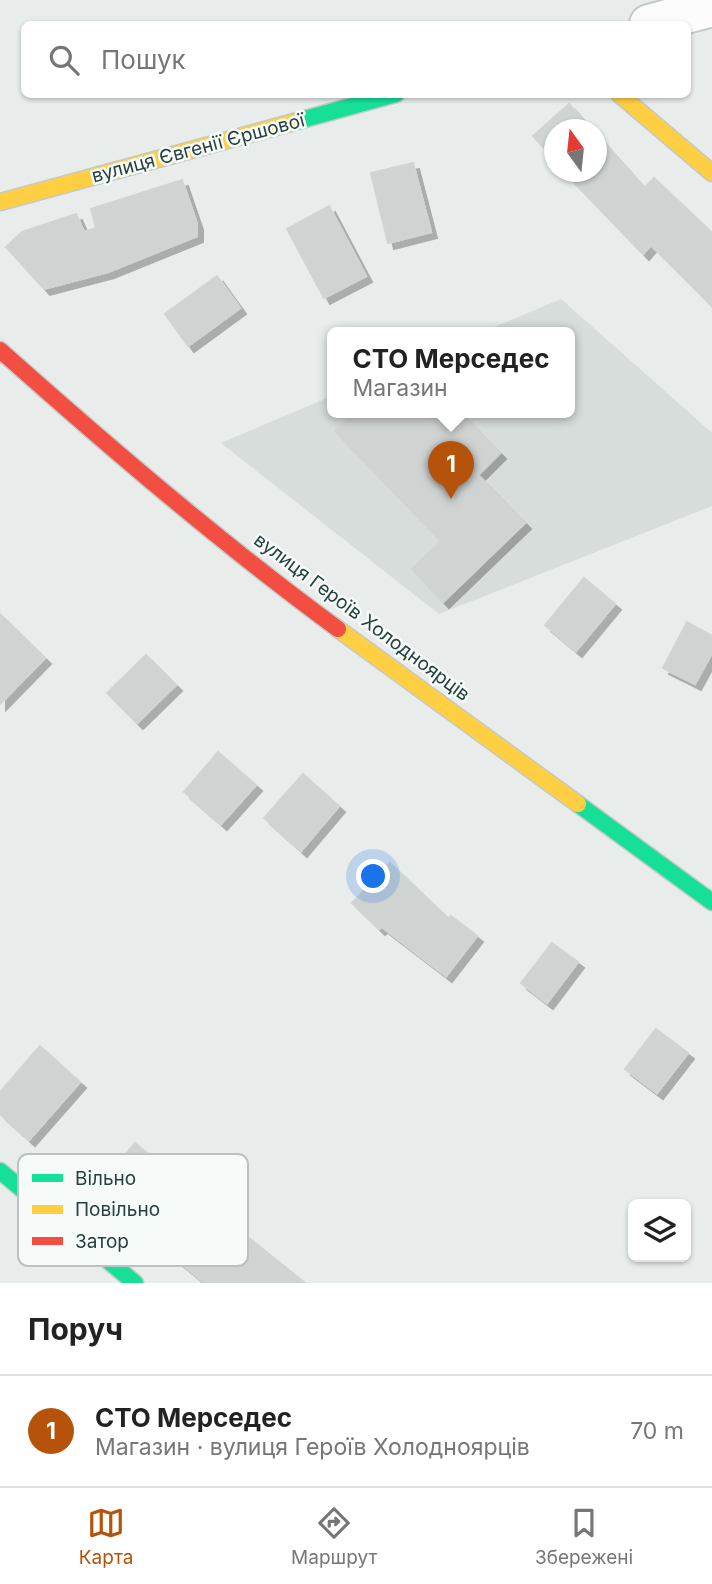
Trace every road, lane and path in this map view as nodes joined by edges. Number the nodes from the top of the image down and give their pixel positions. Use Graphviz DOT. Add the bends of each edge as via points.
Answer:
graph roads {
  1 [pos="712,7"];
  2 [pos="660,21"];
  3 [pos="381,98"];
  4 [pos="624,98"];
  5 [pos="712,173"];
  6 [pos="0,202"];
  7 [pos="0,350"];
  8 [pos="712,902"];
  9 [pos="0,1171"];
  10 [pos="18,1186"];
  11 [pos="115,1266"];
  12 [pos="135,1283"];
  1 -- 2 [label="street"];
  3 -- 6 [label="main road, вулиця Євгенії Єршової"];
  4 -- 5 [label="main road"];
  7 -- 8 [label="main road, вулиця Героїв Холодноярців" via="292,595"];
  9 -- 10 [label="main road"];
  11 -- 12 [label="main road"];
}
